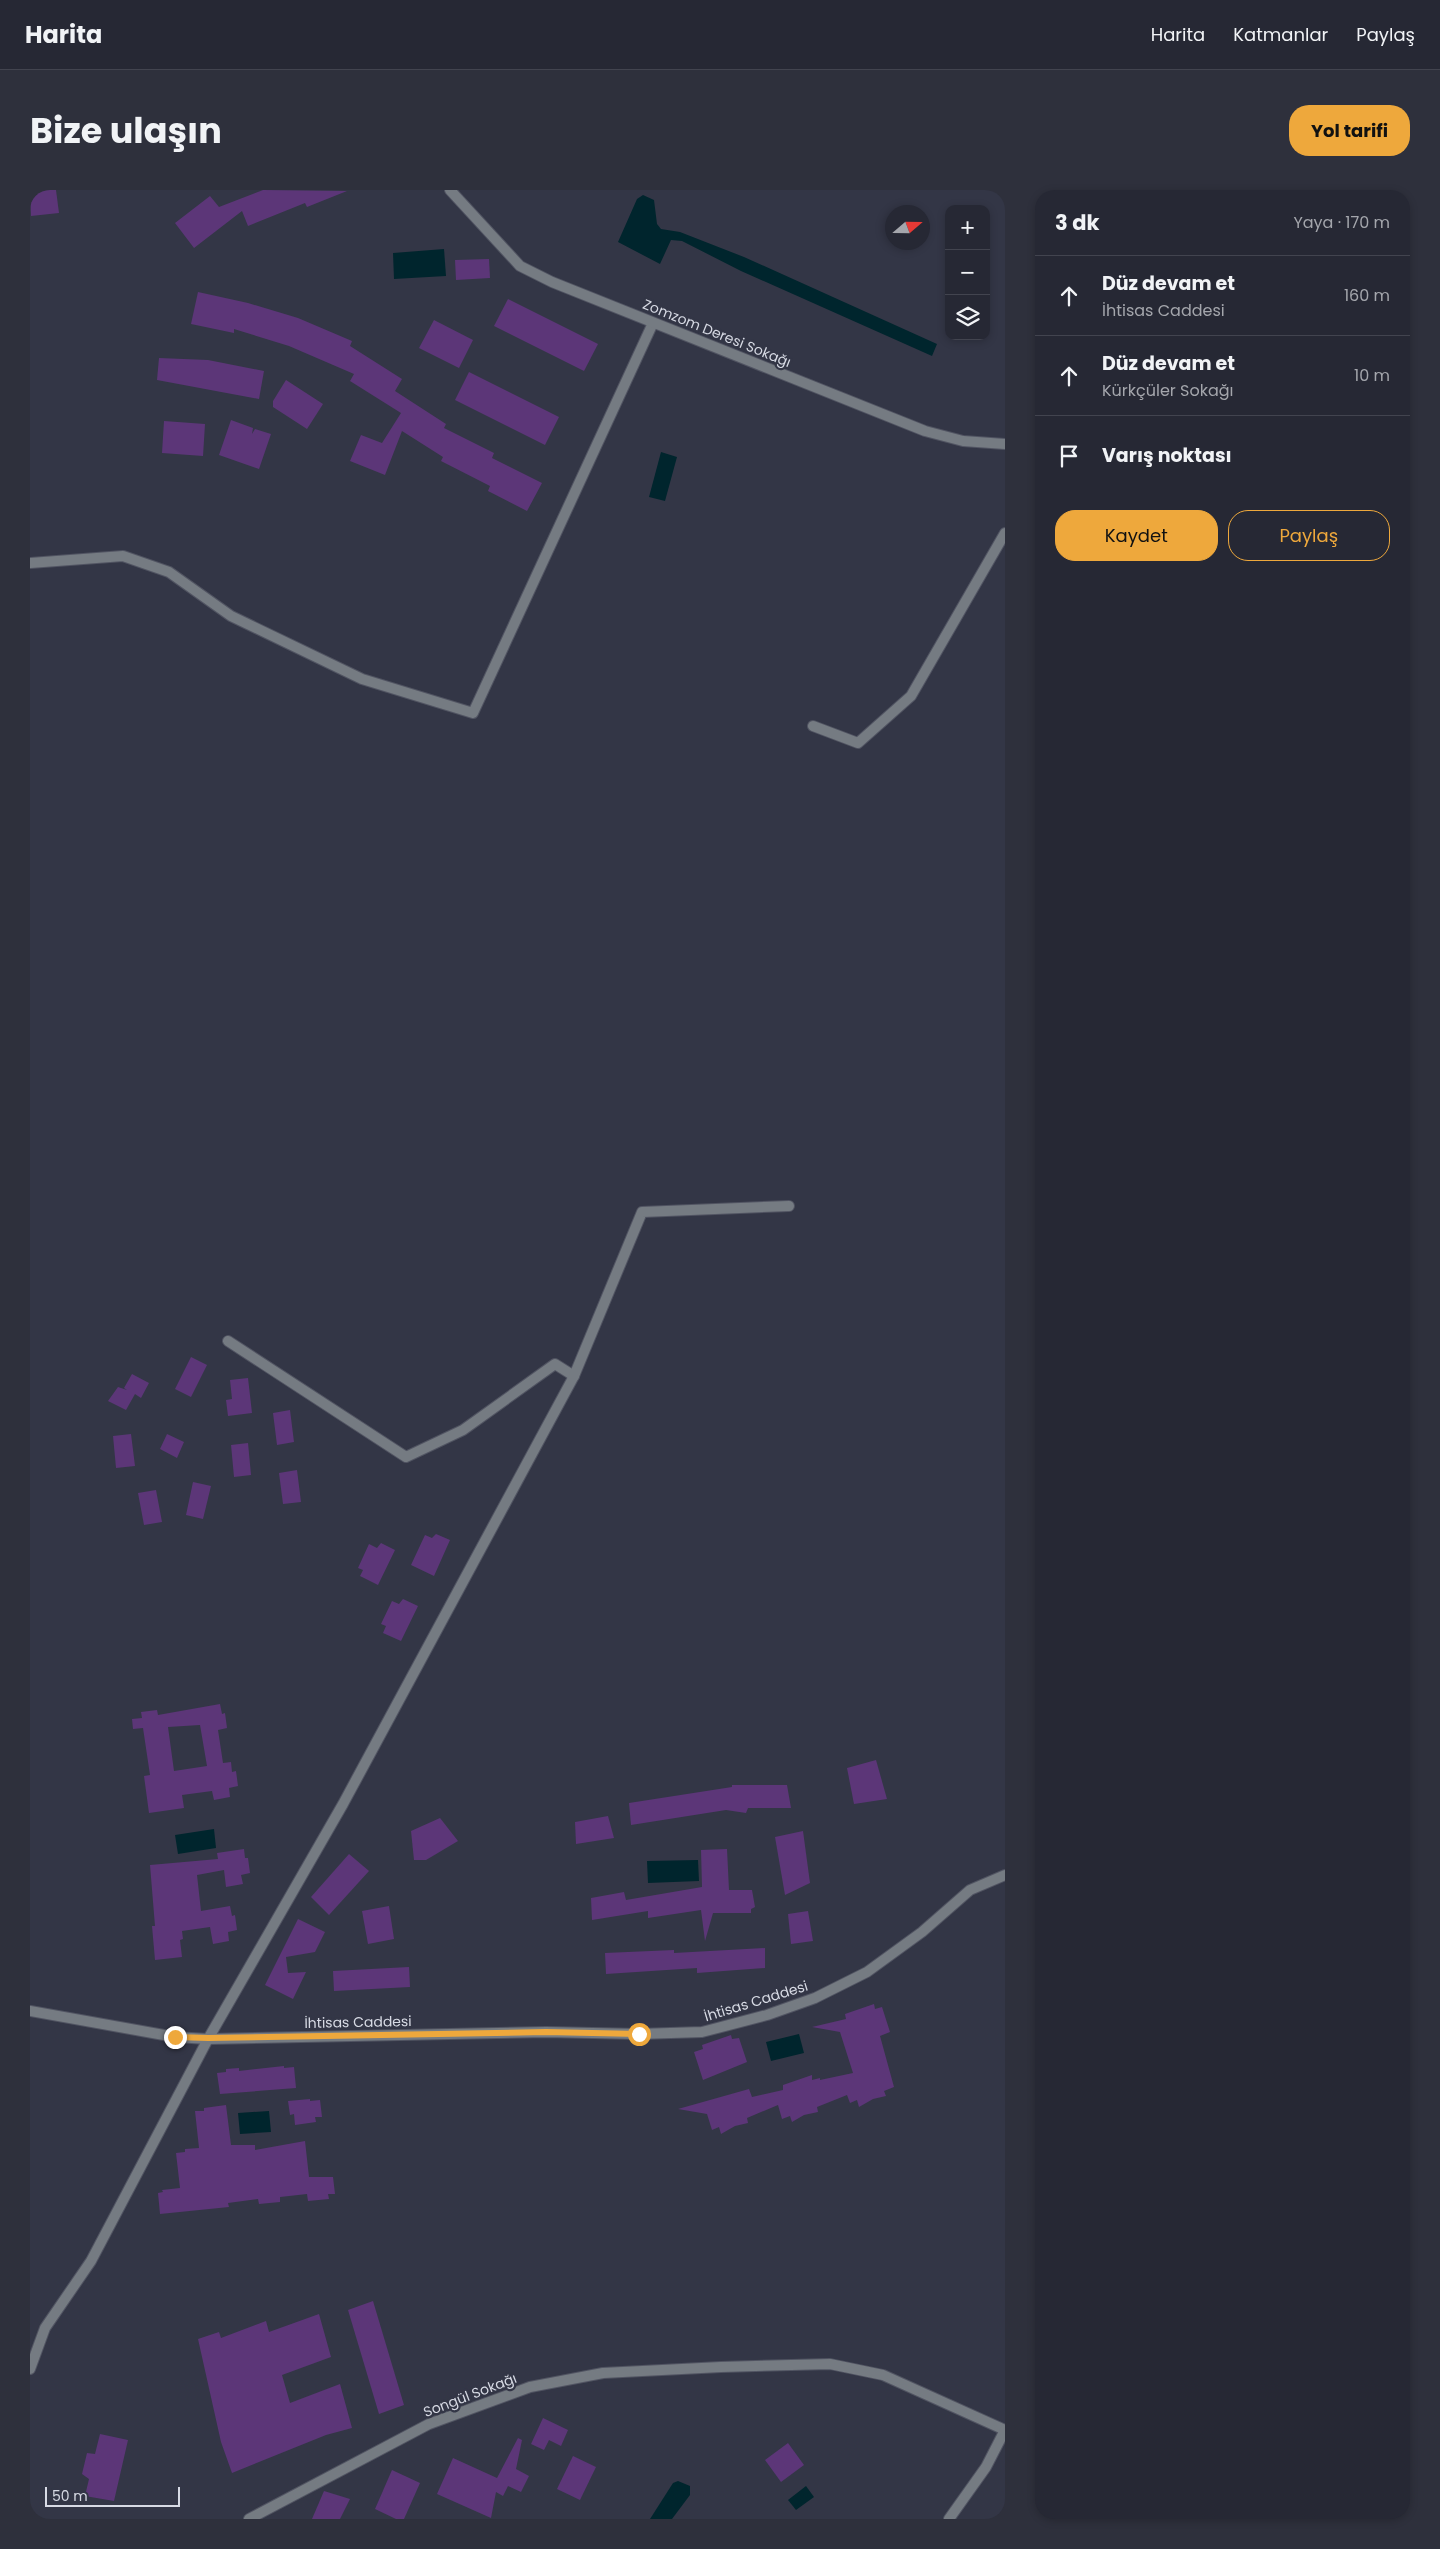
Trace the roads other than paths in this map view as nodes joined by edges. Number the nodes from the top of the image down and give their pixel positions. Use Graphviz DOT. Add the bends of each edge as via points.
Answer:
graph roads {
  1 [pos="450,190"];
  2 [pos="653,323"];
  3 [pos="1005,444"];
  4 [pos="1005,533"];
  5 [pos="30,563"];
  6 [pos="813,726"];
  7 [pos="789,1206"];
  8 [pos="228,1341"];
  9 [pos="574,1376"];
  10 [pos="1005,1876"];
  11 [pos="30,2011"];
  12 [pos="208,2038"];
  13 [pos="30,2369"];
  14 [pos="1005,2430"];
  15 [pos="249,2519"];
  16 [pos="949,2519"];
  1 -- 2 [label="street, Zomzom Deresi Sokağı" via="520,266"];
  2 -- 3 [label="street, Zomzom Deresi Sokağı" via="925,431 963,441"];
  2 -- 5 [label="street" via="473,713 362,679 231,616 169,572 123,556"];
  4 -- 6 [label="street" via="911,696 858,743"];
  7 -- 9 [label="street" via="642,1212"];
  8 -- 9 [label="street" via="406,1457 463,1430 554,1364"];
  9 -- 12 [label="street" via="343,1804"];
  10 -- 12 [label="street, İhtisas Caddesi" via="970,1890 922,1932 867,1972 815,1998 702,2032"];
  11 -- 12 [label="street, İhtisas Caddesi" via="175,2037"];
  12 -- 13 [label="street" via="91,2261 46,2328"];
  14 -- 15 [label="street, Songül Sokağı" via="883,2375 830,2364 603,2373 530,2387 429,2424"];
  14 -- 16 [label="street" via="986,2467"];
}
